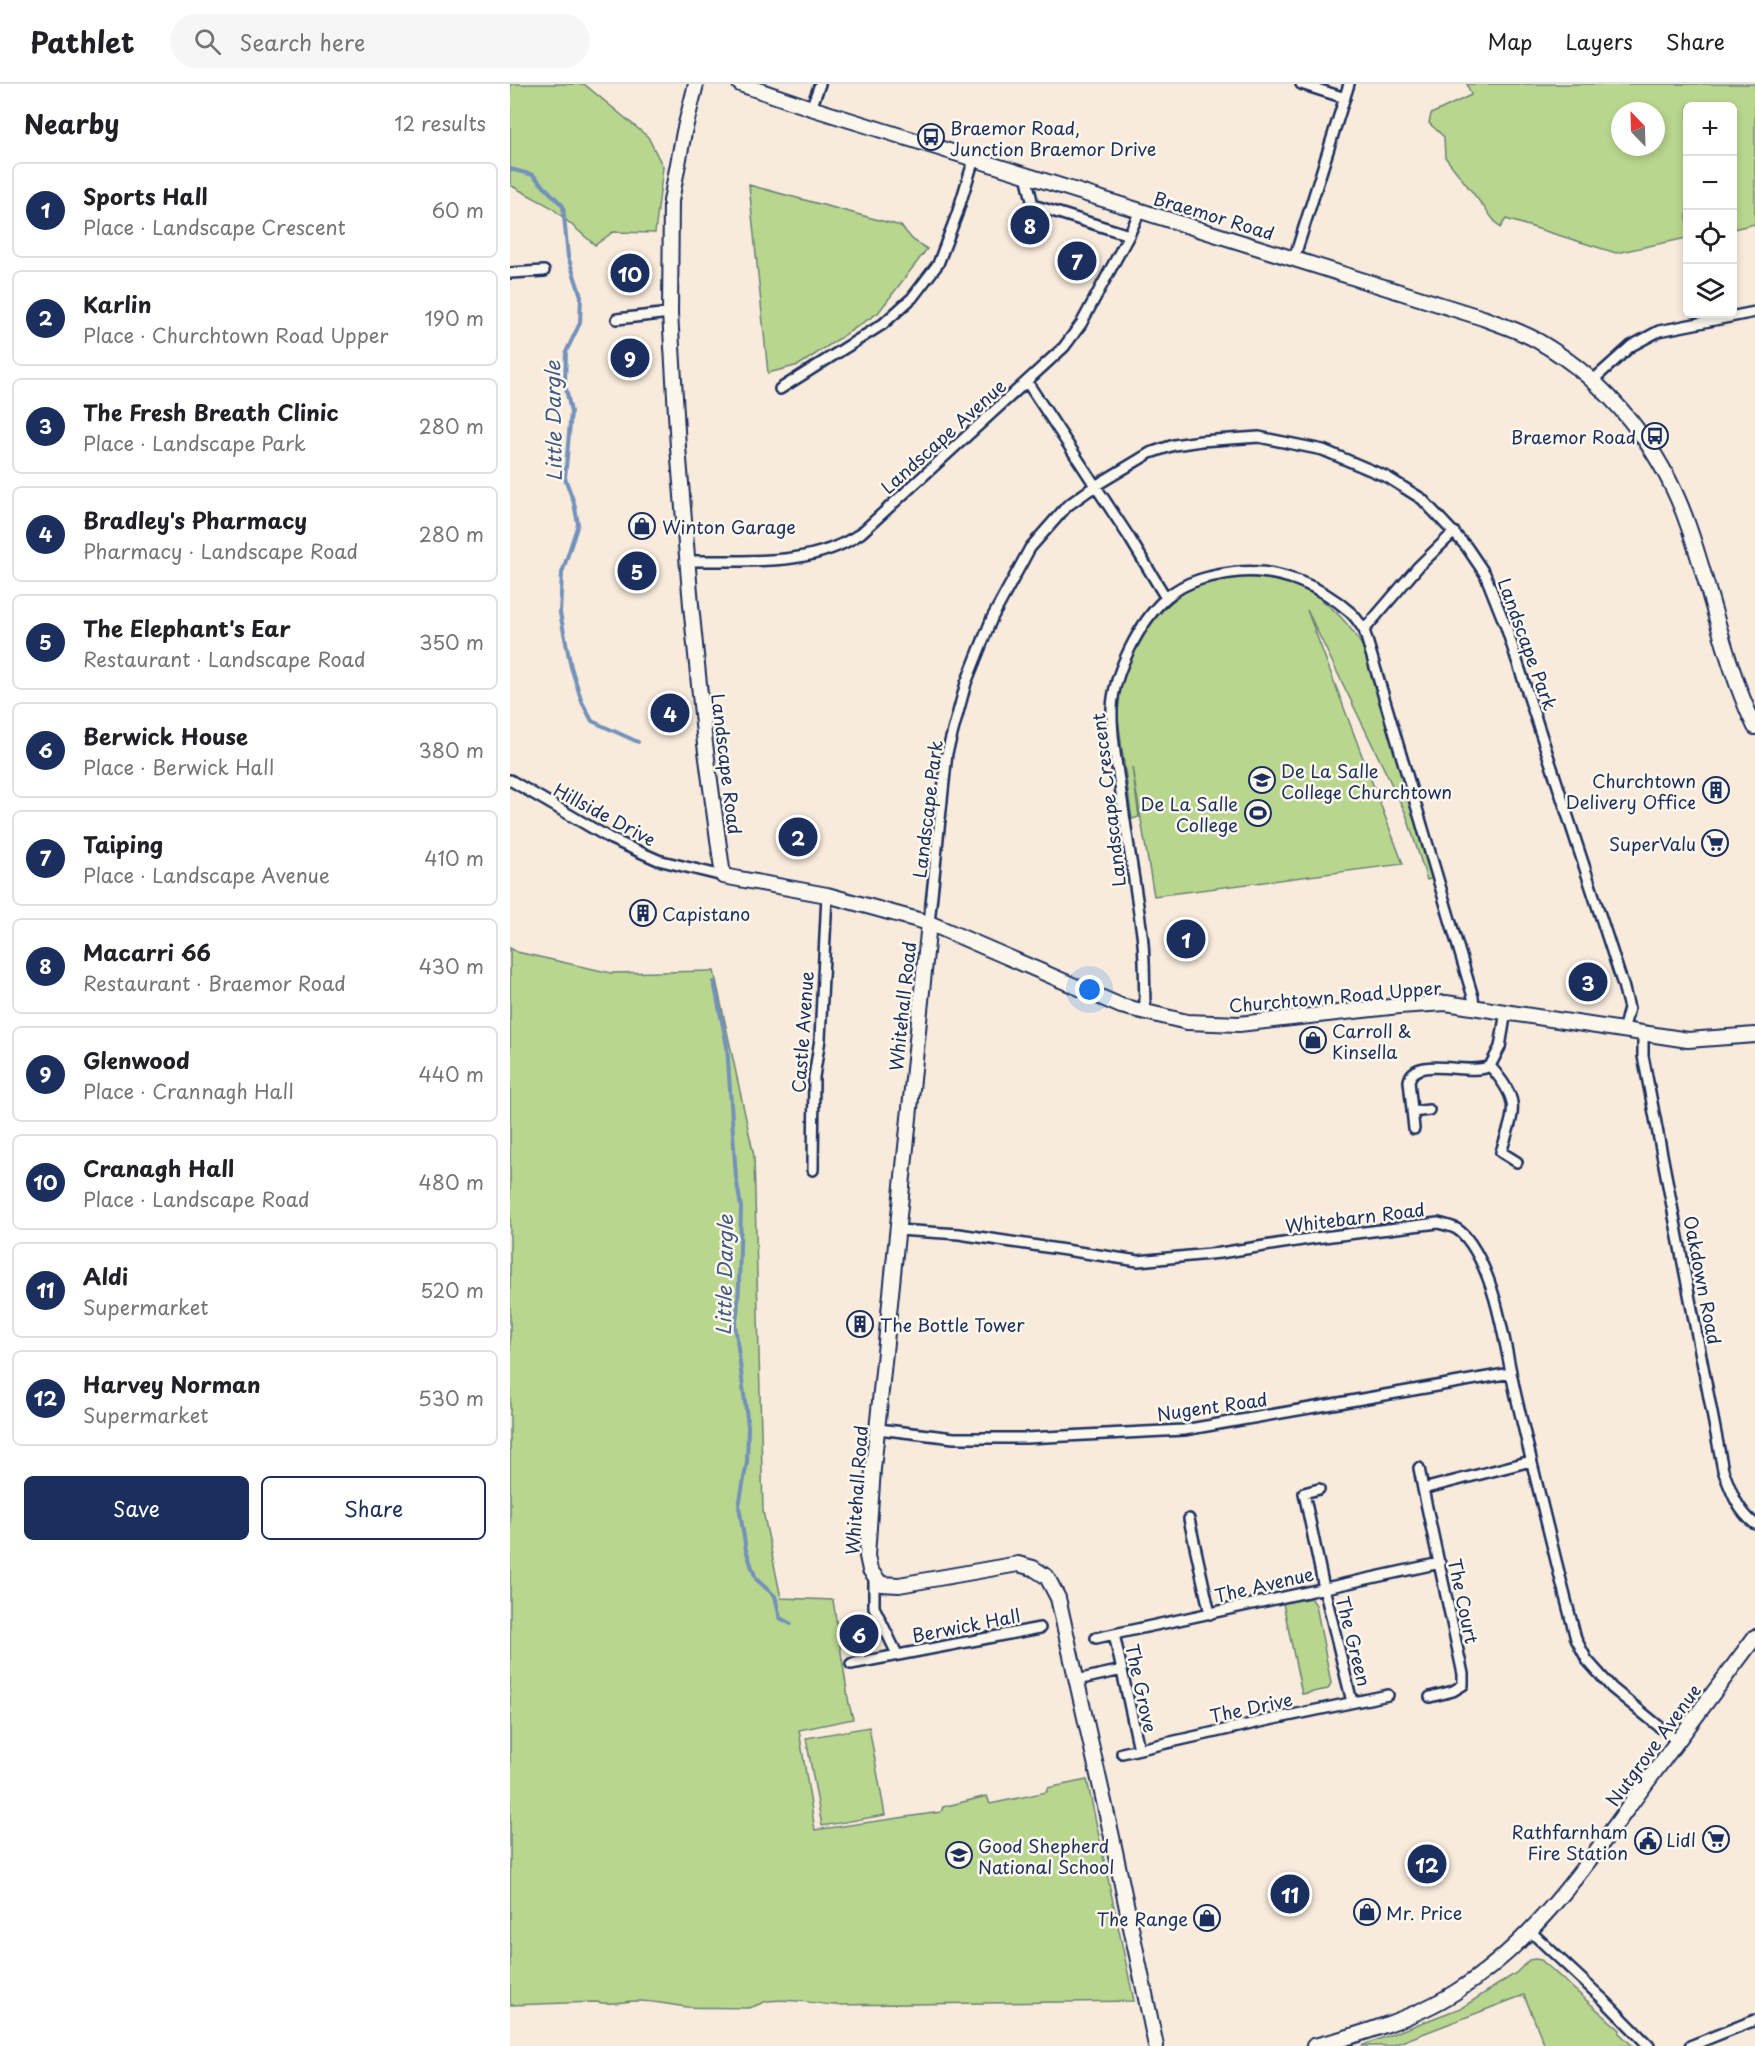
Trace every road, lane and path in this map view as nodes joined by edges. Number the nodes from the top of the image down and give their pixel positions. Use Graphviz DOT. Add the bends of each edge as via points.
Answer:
graph roads {
  1 [pos="696,84"];
  2 [pos="740,84"];
  3 [pos="820,84"];
  4 [pos="1301,84"];
  5 [pos="1349,84"];
  6 [pos="1345,98"];
  7 [pos="811,108"];
  8 [pos="974,159"];
  9 [pos="1026,175"];
  10 [pos="1140,210"];
  11 [pos="1130,235"];
  12 [pos="1294,259"];
  13 [pos="544,271"];
  14 [pos="510,273"];
  15 [pos="1755,312"];
  16 [pos="670,313"];
  17 [pos="617,319"];
  18 [pos="1592,381"];
  19 [pos="1027,382"];
  20 [pos="780,389"];
  21 [pos="1095,486"];
  22 [pos="1454,532"];
  23 [pos="687,561"];
  24 [pos="1166,598"];
  25 [pos="1364,630"];
  26 [pos="1755,727"];
  27 [pos="510,780"];
  28 [pos="723,876"];
  29 [pos="827,896"];
  30 [pos="929,923"];
  31 [pos="1474,1007"];
  32 [pos="1506,1011"];
  33 [pos="1142,1012"];
  34 [pos="1623,1031"];
  35 [pos="1643,1034"];
  36 [pos="1755,1035"];
  37 [pos="1490,1066"];
  38 [pos="1429,1110"];
  39 [pos="1412,1112"];
  40 [pos="1414,1130"];
  41 [pos="1517,1162"];
  42 [pos="813,1170"];
  43 [pos="898,1230"];
  44 [pos="1511,1372"];
  45 [pos="878,1429"];
  46 [pos="1531,1461"];
  47 [pos="1419,1468"];
  48 [pos="1319,1489"];
  49 [pos="1423,1489"];
  50 [pos="1189,1519"];
  51 [pos="1755,1524"];
  52 [pos="1440,1563"];
  53 [pos="874,1577"];
  54 [pos="1324,1588"];
  55 [pos="1210,1614"];
  56 [pos="1040,1628"];
  57 [pos="1114,1634"];
  58 [pos="1755,1637"];
  59 [pos="1096,1638"];
  60 [pos="897,1654"];
  61 [pos="851,1664"];
  62 [pos="1122,1670"];
  63 [pos="1077,1680"];
  64 [pos="1388,1695"];
  65 [pos="1430,1697"];
  66 [pos="1353,1702"];
  67 [pos="1677,1741"];
  68 [pos="1139,1749"];
  69 [pos="1122,1753"];
  70 [pos="1530,1931"];
  71 [pos="1755,2020"];
  72 [pos="1155,2046"];
  73 [pos="1314,2046"];
  74 [pos="1649,2046"];
  75 [pos="1690,2046"];
  1 -- 16 [label="street, Landscape Road" via="671,201"];
  2 -- 7 [label="street, Braemor Road"];
  3 -- 7 [label="street"];
  4 -- 6 [label="street"];
  5 -- 6 [label="street"];
  6 -- 12 [label="street"];
  7 -- 8 [label="street, Braemor Road"];
  8 -- 9 [label="street, Braemor Road"];
  8 -- 20 [label="street" via="938,264 912,298 883,324"];
  9 -- 10 [label="street, Braemor Road"];
  9 -- 11 [label="street" via="1033,205"];
  10 -- 11 [label="street, Landscape Avenue"];
  10 -- 12 [label="street, Braemor Road"];
  11 -- 19 [label="street, Landscape Avenue" via="1081,324 1064,347"];
  12 -- 18 [label="street, Braemor Road" via="1512,328 1536,339"];
  13 -- 14 [label="street"];
  15 -- 18 [label="street" via="1659,331 1631,346"];
  16 -- 17 [label="street"];
  16 -- 23 [label="street, Landscape Road"];
  18 -- 26 [label="street, Braemor Road" via="1640,432 1672,483 1689,526 1729,662"];
  19 -- 21 [label="street"];
  19 -- 23 [label="street, Landscape Avenue" via="847,543 783,560"];
  21 -- 22 [label="street, Landscape Park" via="1149,453 1174,445 1259,437 1323,450 1387,477 1422,499"];
  21 -- 24 [label="street"];
  21 -- 30 [label="street, Landscape Park" via="1067,506 1030,548 992,618 966,683 947,753"];
  22 -- 25 [label="street"];
  22 -- 34 [label="street, Landscape Park" via="1485,574 1506,627 1623,985 1629,1008"];
  23 -- 28 [label="street, Landscape Road"];
  24 -- 25 [label="street, Landscape Crescent" via="1218,574 1267,573 1304,583 1323,594 1352,613"];
  24 -- 33 [label="street, Landscape Crescent" via="1130,647 1120,670 1112,710 1142,936"];
  25 -- 31 [label="street, Landscape Crescent"];
  27 -- 28 [label="street, Hillside Drive" via="611,839 658,860"];
  28 -- 29 [label="street, Churchtown Road Upper"];
  29 -- 30 [label="street, Churchtown Road Upper"];
  29 -- 42 [label="street, Castle Avenue" via="820,1039 813,1089"];
  30 -- 33 [label="street, Churchtown Road Upper"];
  30 -- 43 [label="street, Whitehall Road"];
  31 -- 32 [label="street, Churchtown Road Upper"];
  31 -- 33 [label="street, Churchtown Road Upper" via="1446,1003 1399,1006 1239,1024 1187,1022"];
  32 -- 34 [label="street, Churchtown Road Upper"];
  32 -- 37 [label="street" via="1500,1047"];
  34 -- 35 [label="street, Churchtown Road Upper"];
  35 -- 36 [label="street, Churchtown Road Upper" via="1688,1040"];
  35 -- 51 [label="street, Oakdown Road" via="1643,1056 1724,1470 1734,1499"];
  37 -- 39 [label="street" via="1414,1070 1408,1081"];
  37 -- 41 [label="street" via="1512,1095 1513,1107 1501,1152"];
  38 -- 39 [label="street"];
  39 -- 40 [label="street"];
  43 -- 44 [label="street, Whitebarn Road" via="959,1234 1138,1261 1438,1223 1458,1227 1482,1265 1499,1316"];
  43 -- 45 [label="street, Whitehall Road"];
  44 -- 45 [label="street, Nugent Road" via="1184,1430 954,1438"];
  44 -- 46 [label="street, Whitebarn Road"];
  45 -- 53 [label="street, Whitehall Road" via="867,1556"];
  46 -- 49 [label="street"];
  46 -- 67 [label="street, Whitebarn Road" via="1576,1639 1587,1660 1612,1688"];
  47 -- 49 [label="street, The Court"];
  48 -- 54 [label="street, The Green" via="1304,1492"];
  49 -- 52 [label="street, The Court"];
  50 -- 55 [label="street"];
  52 -- 54 [label="street, The Avenue"];
  52 -- 65 [label="street, The Court" via="1463,1685"];
  53 -- 60 [label="street, Berwick Hall" via="874,1607"];
  53 -- 63 [label="street, Whitehall Road" via="881,1584 899,1586 1018,1564 1033,1568 1047,1577 1058,1598"];
  54 -- 55 [label="street, The Avenue"];
  54 -- 66 [label="street, The Green"];
  55 -- 57 [label="street, The Avenue"];
  56 -- 60 [label="street, Berwick Hall"];
  57 -- 59 [label="street, The Avenue"];
  57 -- 62 [label="street, The Grove"];
  58 -- 67 [label="street, Nutgrove Avenue"];
  60 -- 61 [label="street, Berwick Hall"];
  62 -- 63 [label="street"];
  62 -- 68 [label="street, The Grove"];
  63 -- 72 [label="street, Whitehall Road"];
  64 -- 66 [label="street, The Drive"];
  66 -- 68 [label="street, The Drive"];
  67 -- 70 [label="street, Nutgrove Avenue" via="1590,1860"];
  68 -- 69 [label="street, The Drive"];
  70 -- 73 [label="street, Nutgrove Avenue" via="1454,1993 1402,2017"];
  70 -- 74 [label="street"];
  71 -- 75 [label="street"];
}
